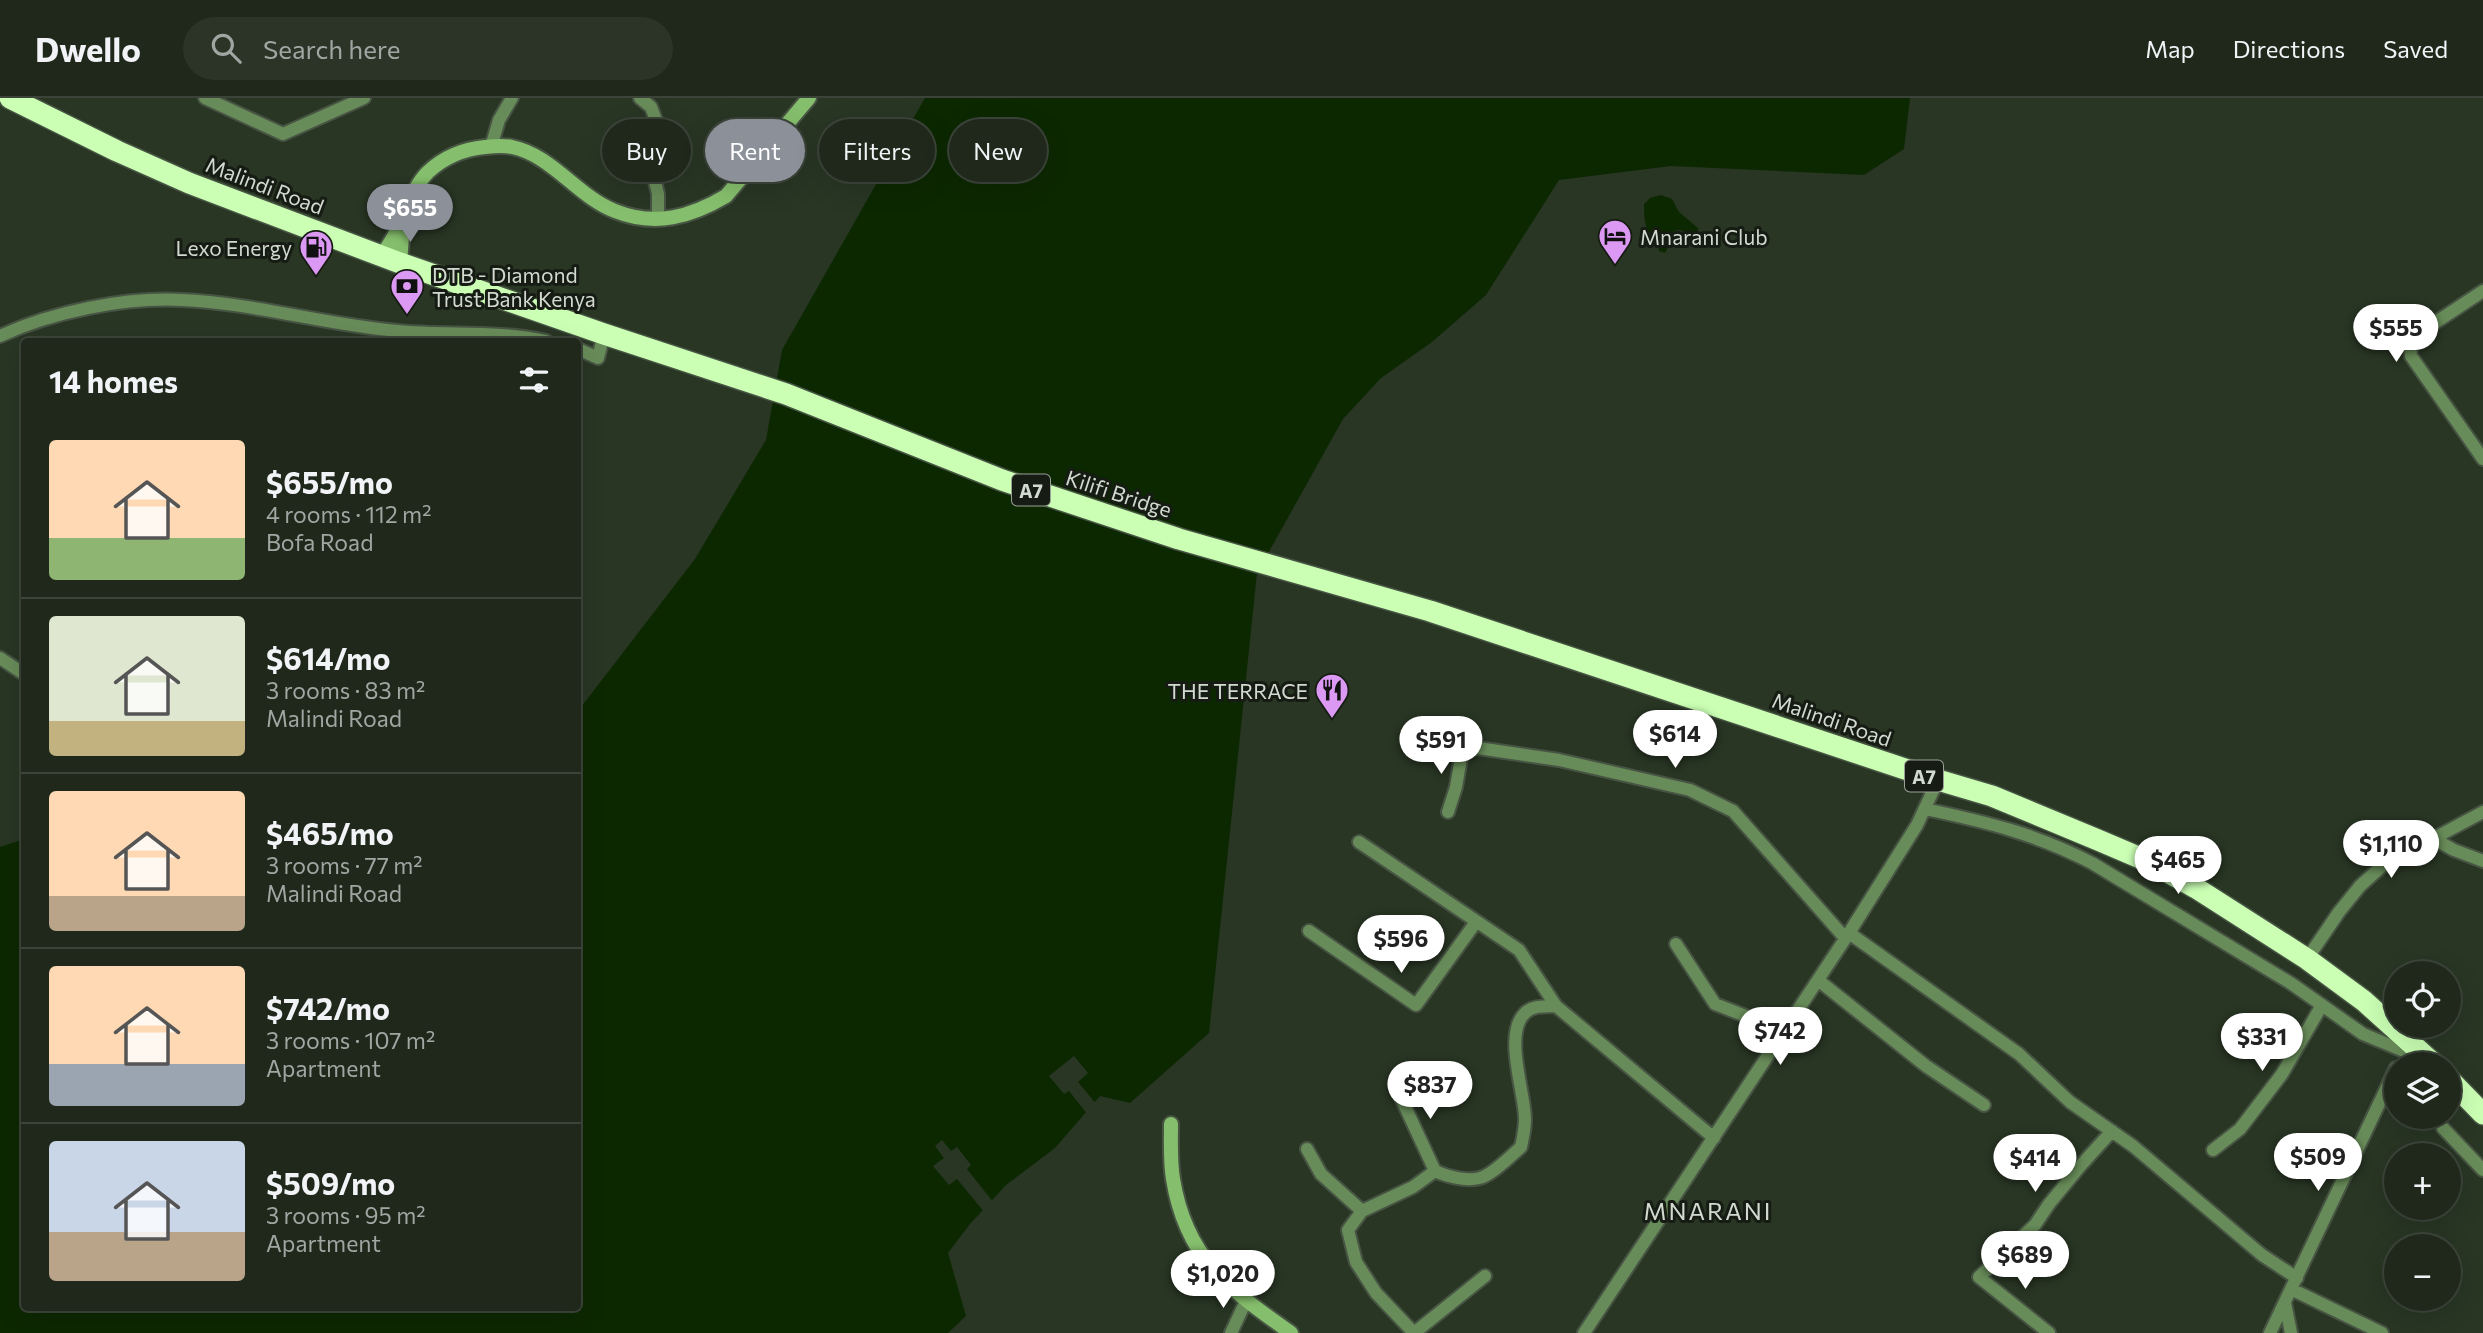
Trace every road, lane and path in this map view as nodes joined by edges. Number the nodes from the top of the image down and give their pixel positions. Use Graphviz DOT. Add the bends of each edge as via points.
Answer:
graph roads {
  1 [pos="10,98"];
  2 [pos="205,98"];
  3 [pos="364,98"];
  4 [pos="512,98"];
  5 [pos="640,98"];
  6 [pos="809,98"];
  7 [pos="491,147"];
  8 [pos="658,219"];
  9 [pos="391,259"];
  10 [pos="2483,291"];
  11 [pos="604,334"];
  12 [pos="0,336"];
  13 [pos="524,338"];
  14 [pos="581,350"];
  15 [pos="709,369"];
  16 [pos="2483,459"];
  17 [pos="1362,590"];
  18 [pos="0,658"];
  19 [pos="21,672"];
  20 [pos="1463,746"];
  21 [pos="1435,747"];
  22 [pos="1938,780"];
  23 [pos="1926,810"];
  24 [pos="1448,812"];
  25 [pos="2483,812"];
  26 [pos="2434,839"];
  27 [pos="1359,842"];
  28 [pos="2483,861"];
  29 [pos="1476,922"];
  30 [pos="1309,930"];
  31 [pos="1847,935"];
  32 [pos="1676,944"];
  33 [pos="2307,959"];
  34 [pos="1818,980"];
  35 [pos="2322,1005"];
  36 [pos="1556,1006"];
  37 [pos="1784,1031"];
  38 [pos="2406,1045"];
  39 [pos="2403,1052"];
  40 [pos="2416,1052"];
  41 [pos="1395,1085"];
  42 [pos="2461,1091"];
  43 [pos="2384,1094"];
  44 [pos="1984,1105"];
  45 [pos="2483,1114"];
  46 [pos="1171,1124"];
  47 [pos="2444,1129"];
  48 [pos="2112,1131"];
  49 [pos="1714,1138"];
  50 [pos="1307,1149"];
  51 [pos="2213,1150"];
  52 [pos="2483,1170"];
  53 [pos="1435,1171"];
  54 [pos="1362,1211"];
  55 [pos="1485,1276"];
  56 [pos="2294,1284"];
  57 [pos="1246,1301"];
  58 [pos="2285,1303"];
  59 [pos="1231,1333"];
  60 [pos="1291,1333"];
  61 [pos="1584,1333"];
  62 [pos="2049,1333"];
  63 [pos="2270,1333"];
  64 [pos="2291,1333"];
  65 [pos="2382,1333"];
  1 -- 9 [label="highway, Malindi Road / A7" via="189,183"];
  2 -- 3 [label="street" via="283,134"];
  4 -- 7 [label="street"];
  5 -- 8 [label="street" via="651,107 656,120 648,151 658,194"];
  6 -- 8 [label="street" via="726,195 680,218"];
  7 -- 8 [label="street" via="526,152 612,211"];
  7 -- 9 [label="street" via="468,149 427,173 404,215"];
  9 -- 11 [label="highway, Malindi Road / A7"];
  10 -- 16 [label="street" via="2410,343 2411,356"];
  11 -- 14 [label="street" via="598,358"];
  11 -- 15 [label="highway, Malindi Road / A7"];
  12 -- 13 [label="street" via="87,307 180,300 351,326"];
  15 -- 17 [label="highway, Kilifi Bridge / A7" via="786,394 1002,480 1179,539"];
  17 -- 22 [label="highway, Malindi Road / A7"];
  18 -- 19 [label="street"];
  20 -- 21 [label="street"];
  20 -- 24 [label="street"];
  20 -- 31 [label="street" via="1559,760 1690,790 1733,811"];
  22 -- 23 [label="street"];
  22 -- 33 [label="highway, Malindi Road / A7" via="1992,796 2152,863"];
  23 -- 31 [label="street"];
  23 -- 35 [label="street" via="1995,824 2061,847"];
  25 -- 26 [label="street"];
  26 -- 28 [label="street"];
  26 -- 33 [label="street" via="2382,866 2360,886"];
  27 -- 29 [label="street"];
  29 -- 30 [label="street" via="1416,1005"];
  29 -- 36 [label="street" via="1519,950"];
  31 -- 34 [label="street"];
  31 -- 48 [label="street" via="2019,1054 2070,1102"];
  32 -- 37 [label="street" via="1715,1004"];
  33 -- 38 [label="highway, Malindi Road / A7" via="2364,1001"];
  34 -- 37 [label="street"];
  34 -- 44 [label="street" via="1926,1066"];
  35 -- 38 [label="street" via="2363,1034"];
  35 -- 51 [label="street" via="2282,1074 2240,1129"];
  36 -- 49 [label="street"];
  36 -- 53 [label="street" via="1533,1007 1518,1022 1516,1046 1525,1120 1521,1147 1486,1176 1447,1177"];
  37 -- 49 [label="street"];
  38 -- 39 [label="street"];
  38 -- 40 [label="highway, Malindi Road / A7"];
  41 -- 53 [label="street"];
  42 -- 45 [label="highway"];
  43 -- 56 [label="street"];
  46 -- 57 [label="street" via="1172,1177 1190,1236 1216,1274"];
  47 -- 52 [label="street"];
  48 -- 56 [label="street" via="2157,1164"];
  48 -- 62 [label="street" via="2035,1225 1979,1277"];
  49 -- 61 [label="street"];
  50 -- 54 [label="street" via="1321,1174"];
  53 -- 54 [label="street"];
  54 -- 55 [label="street" via="1348,1230 1356,1262 1376,1293 1414,1333"];
  56 -- 58 [label="street"];
  56 -- 65 [label="street"];
  57 -- 59 [label="street"];
  57 -- 60 [label="street"];
  58 -- 63 [label="street"];
  58 -- 64 [label="street"];
}
